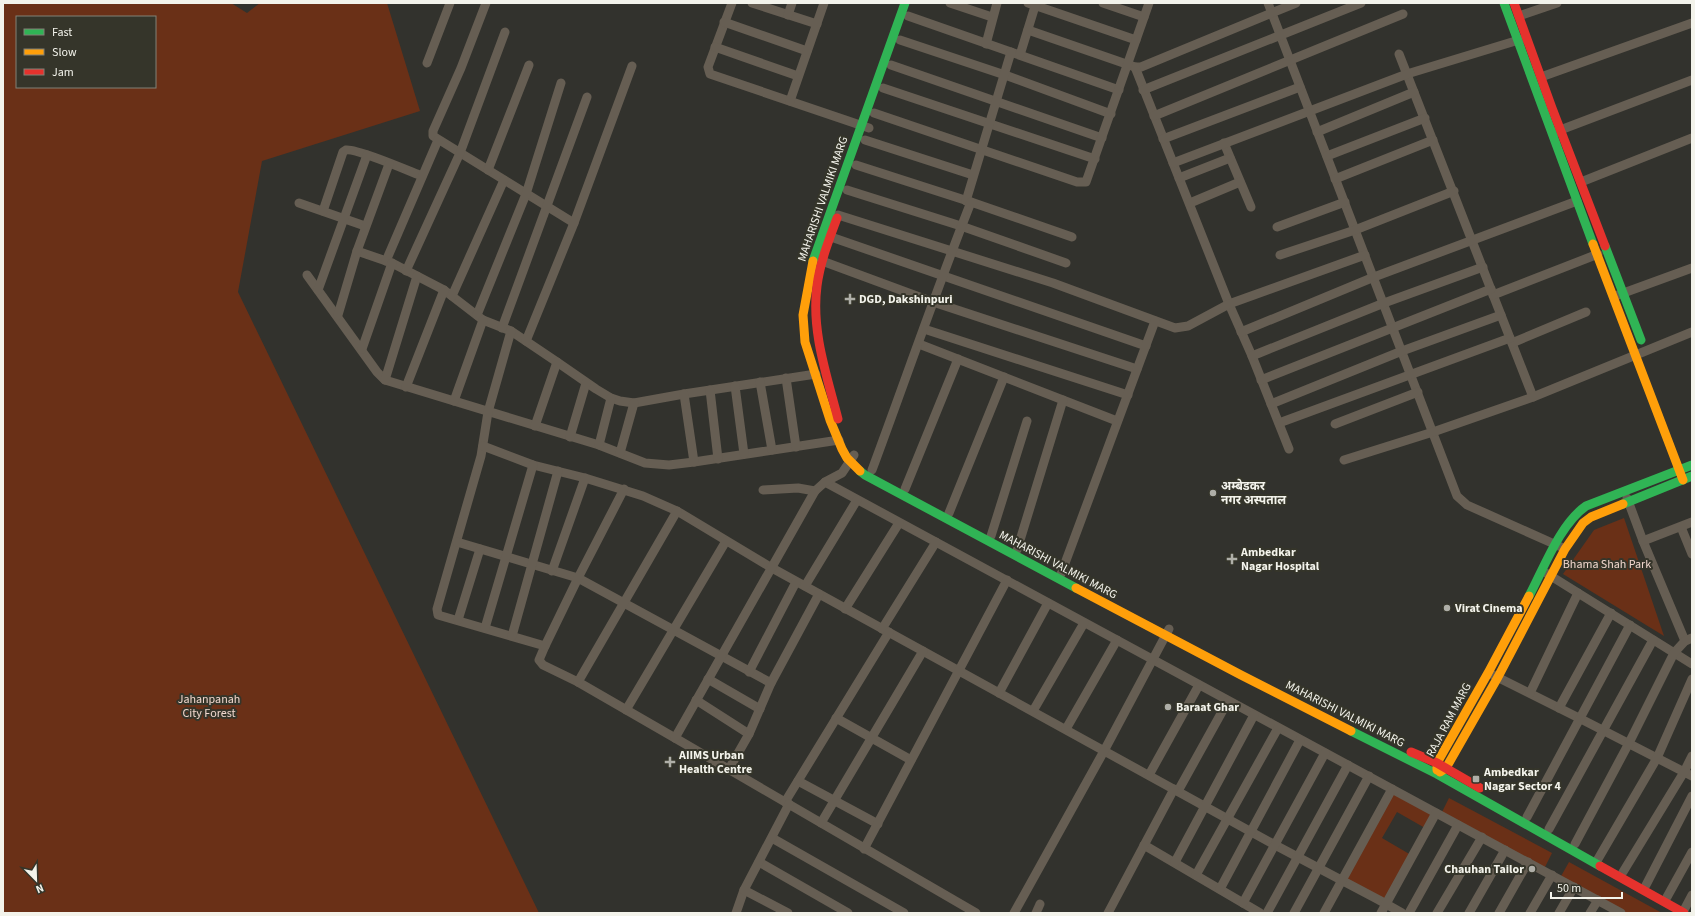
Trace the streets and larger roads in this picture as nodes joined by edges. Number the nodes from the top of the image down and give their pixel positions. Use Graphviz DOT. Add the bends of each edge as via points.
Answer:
graph roads {
  1 [pos="450,3"];
  2 [pos="486,3"];
  3 [pos="732,3"];
  4 [pos="752,3"];
  5 [pos="792,3"];
  6 [pos="824,3"];
  7 [pos="905,3"];
  8 [pos="913,3"];
  9 [pos="950,3"];
  10 [pos="997,3"];
  11 [pos="1103,3"];
  12 [pos="1150,3"];
  13 [pos="1268,3"];
  14 [pos="1296,3"];
  15 [pos="1361,3"];
  16 [pos="1504,3"];
  17 [pos="1514,3"];
  18 [pos="1556,3"];
  19 [pos="1033,4"];
  20 [pos="1272,13"];
  21 [pos="1403,14"];
  22 [pos="788,15"];
  23 [pos="908,16"];
  24 [pos="1519,16"];
  25 [pos="992,17"];
  26 [pos="1144,17"];
  27 [pos="724,22"];
  28 [pos="1692,23"];
  29 [pos="817,24"];
  30 [pos="1028,30"];
  31 [pos="505,32"];
  32 [pos="1280,35"];
  33 [pos="1526,37"];
  34 [pos="900,40"];
  35 [pos="1136,40"];
  36 [pos="1518,40"];
  37 [pos="986,44"];
  38 [pos="715,47"];
  39 [pos="807,51"];
  40 [pos="1016,54"];
  41 [pos="1399,54"];
  42 [pos="1290,61"];
  43 [pos="427,63"];
  44 [pos="529,65"];
  45 [pos="632,66"];
  46 [pos="891,66"];
  47 [pos="1131,66"];
  48 [pos="1407,74"];
  49 [pos="1004,75"];
  50 [pos="798,76"];
  51 [pos="1541,77"];
  52 [pos="1692,80"];
  53 [pos="561,83"];
  54 [pos="1300,87"];
  55 [pos="883,88"];
  56 [pos="1119,90"];
  57 [pos="1143,90"];
  58 [pos="1414,92"];
  59 [pos="587,97"];
  60 [pos="790,101"];
  61 [pos="996,101"];
  62 [pos="1310,112"];
  63 [pos="874,113"];
  64 [pos="1111,114"];
  65 [pos="1154,116"];
  66 [pos="1424,118"];
  67 [pos="989,124"];
  68 [pos="865,127"];
  69 [pos="1556,131"];
  70 [pos="1318,132"];
  71 [pos="1102,138"];
  72 [pos="1692,138"];
  73 [pos="1163,139"];
  74 [pos="438,140"];
  75 [pos="865,140"];
  76 [pos="1433,140"];
  77 [pos="1224,143"];
  78 [pos="982,149"];
  79 [pos="460,153"];
  80 [pos="366,154"];
  81 [pos="1327,156"];
  82 [pos="1230,158"];
  83 [pos="1095,159"];
  84 [pos="1173,163"];
  85 [pos="389,164"];
  86 [pos="856,165"];
  87 [pos="488,170"];
  88 [pos="973,175"];
  89 [pos="422,176"];
  90 [pos="1179,178"];
  91 [pos="1336,179"];
  92 [pos="504,180"];
  93 [pos="1240,182"];
  94 [pos="1581,182"];
  95 [pos="847,190"];
  96 [pos="1454,191"];
  97 [pos="526,194"];
  98 [pos="968,201"];
  99 [pos="1578,201"];
  100 [pos="1190,202"];
  101 [pos="1345,202"];
  102 [pos="300,203"];
  103 [pos="546,206"];
  104 [pos="1251,207"];
  105 [pos="324,211"];
  106 [pos="838,215"];
  107 [pos="344,218"];
  108 [pos="574,224"];
  109 [pos="365,226"];
  110 [pos="962,226"];
  111 [pos="1277,227"];
  112 [pos="1355,230"];
  113 [pos="830,237"];
  114 [pos="1072,237"];
  115 [pos="1472,240"];
  116 [pos="952,250"];
  117 [pos="357,251"];
  118 [pos="1598,254"];
  119 [pos="1280,255"];
  120 [pos="1365,255"];
  121 [pos="389,262"];
  122 [pos="822,262"];
  123 [pos="1066,263"];
  124 [pos="1483,267"];
  125 [pos="1692,268"];
  126 [pos="406,270"];
  127 [pos="307,275"];
  128 [pos="418,276"];
  129 [pos="942,276"];
  130 [pos="1374,277"];
  131 [pos="318,290"];
  132 [pos="444,290"];
  133 [pos="1492,292"];
  134 [pos="1619,295"];
  135 [pos="452,296"];
  136 [pos="933,302"];
  137 [pos="1384,303"];
  138 [pos="1229,304"];
  139 [pos="1586,312"];
  140 [pos="338,315"];
  141 [pos="1501,315"];
  142 [pos="480,318"];
  143 [pos="1155,321"];
  144 [pos="1393,328"];
  145 [pos="924,329"];
  146 [pos="506,330"];
  147 [pos="1241,332"];
  148 [pos="1692,332"];
  149 [pos="526,341"];
  150 [pos="1511,341"];
  151 [pos="919,344"];
  152 [pos="1146,346"];
  153 [pos="362,349"];
  154 [pos="1402,351"];
  155 [pos="1643,355"];
  156 [pos="1252,356"];
  157 [pos="958,359"];
  158 [pos="557,362"];
  159 [pos="1137,369"];
  160 [pos="816,374"];
  161 [pos="1411,375"];
  162 [pos="1004,377"];
  163 [pos="786,378"];
  164 [pos="385,380"];
  165 [pos="1262,380"];
  166 [pos="760,382"];
  167 [pos="586,383"];
  168 [pos="735,386"];
  169 [pos="406,387"];
  170 [pos="710,390"];
  171 [pos="1418,392"];
  172 [pos="684,394"];
  173 [pos="1128,395"];
  174 [pos="1533,396"];
  175 [pos="611,398"];
  176 [pos="1063,400"];
  177 [pos="454,401"];
  178 [pos="634,403"];
  179 [pos="1271,404"];
  180 [pos="1664,404"];
  181 [pos="488,412"];
  182 [pos="1028,421"];
  183 [pos="1117,421"];
  184 [pos="1279,423"];
  185 [pos="1335,424"];
  186 [pos="535,426"];
  187 [pos="1433,432"];
  188 [pos="570,436"];
  189 [pos="839,440"];
  190 [pos="599,445"];
  191 [pos="483,446"];
  192 [pos="796,447"];
  193 [pos="1289,449"];
  194 [pos="772,450"];
  195 [pos="620,453"];
  196 [pos="744,454"];
  197 [pos="718,458"];
  198 [pos="852,458"];
  199 [pos="1344,460"];
  200 [pos="694,462"];
  201 [pos="533,465"];
  202 [pos="1686,467"];
  203 [pos="872,470"];
  204 [pos="558,472"];
  205 [pos="1689,477"];
  206 [pos="585,478"];
  207 [pos="825,482"];
  208 [pos="624,489"];
  209 [pos="905,489"];
  210 [pos="763,490"];
  211 [pos="815,491"];
  212 [pos="1625,491"];
  213 [pos="857,500"];
  214 [pos="1629,502"];
  215 [pos="677,511"];
  216 [pos="949,513"];
  217 [pos="1692,522"];
  218 [pos="899,523"];
  219 [pos="1681,527"];
  220 [pos="991,536"];
  221 [pos="726,541"];
  222 [pos="1643,541"];
  223 [pos="457,542"];
  224 [pos="936,542"];
  225 [pos="1555,544"];
  226 [pos="480,549"];
  227 [pos="1565,549"];
  228 [pos="1017,550"];
  229 [pos="1692,554"];
  230 [pos="507,557"];
  231 [pos="532,565"];
  232 [pos="772,568"];
  233 [pos="552,571"];
  234 [pos="1543,571"];
  235 [pos="1061,574"];
  236 [pos="1551,576"];
  237 [pos="578,578"];
  238 [pos="1007,580"];
  239 [pos="796,582"];
  240 [pos="805,586"];
  241 [pos="1578,593"];
  242 [pos="819,594"];
  243 [pos="1048,603"];
  244 [pos="624,604"];
  245 [pos="845,609"];
  246 [pos="1610,613"];
  247 [pos="458,620"];
  248 [pos="1084,623"];
  249 [pos="1630,625"];
  250 [pos="485,628"];
  251 [pos="674,630"];
  252 [pos="885,630"];
  253 [pos="1167,633"];
  254 [pos="512,636"];
  255 [pos="1117,640"];
  256 [pos="1653,640"];
  257 [pos="1689,640"];
  258 [pos="545,646"];
  259 [pos="923,651"];
  260 [pos="1674,653"];
  261 [pos="721,657"];
  262 [pos="1153,660"];
  263 [pos="1692,664"];
  264 [pos="959,671"];
  265 [pos="749,672"];
  266 [pos="1488,673"];
  267 [pos="1498,677"];
  268 [pos="708,679"];
  269 [pos="1692,679"];
  270 [pos="578,682"];
  271 [pos="771,683"];
  272 [pos="1199,685"];
  273 [pos="999,693"];
  274 [pos="1530,693"];
  275 [pos="696,700"];
  276 [pos="1228,700"];
  277 [pos="1559,708"];
  278 [pos="760,709"];
  279 [pos="626,710"];
  280 [pos="1033,711"];
  281 [pos="1254,714"];
  282 [pos="836,718"];
  283 [pos="1579,718"];
  284 [pos="1278,728"];
  285 [pos="1066,729"];
  286 [pos="1604,730"];
  287 [pos="749,734"];
  288 [pos="871,737"];
  289 [pos="675,738"];
  290 [pos="1300,740"];
  291 [pos="1629,743"];
  292 [pos="1104,751"];
  293 [pos="1325,753"];
  294 [pos="1692,756"];
  295 [pos="1657,758"];
  296 [pos="911,760"];
  297 [pos="1437,763"];
  298 [pos="1348,765"];
  299 [pos="1446,768"];
  300 [pos="729,770"];
  301 [pos="1437,774"];
  302 [pos="1688,774"];
  303 [pos="1149,775"];
  304 [pos="1369,776"];
  305 [pos="798,781"];
  306 [pos="1392,789"];
  307 [pos="1176,790"];
  308 [pos="1692,796"];
  309 [pos="834,800"];
  310 [pos="787,803"];
  311 [pos="1205,807"];
  312 [pos="1436,812"];
  313 [pos="1527,817"];
  314 [pos="1228,818"];
  315 [pos="821,823"];
  316 [pos="878,824"];
  317 [pos="1458,825"];
  318 [pos="1549,830"];
  319 [pos="1251,832"];
  320 [pos="772,838"];
  321 [pos="1482,838"];
  322 [pos="1144,844"];
  323 [pos="1574,844"];
  324 [pos="1276,845"];
  325 [pos="864,849"];
  326 [pos="1505,850"];
  327 [pos="1692,852"];
  328 [pos="1298,857"];
  329 [pos="1598,859"];
  330 [pos="759,862"];
  331 [pos="1175,862"];
  332 [pos="1528,862"];
  333 [pos="1319,868"];
  334 [pos="1623,872"];
  335 [pos="1196,875"];
  336 [pos="1552,875"];
  337 [pos="1342,880"];
  338 [pos="1646,885"];
  339 [pos="1574,887"];
  340 [pos="744,890"];
  341 [pos="1220,890"];
  342 [pos="1692,895"];
  343 [pos="1667,897"];
  344 [pos="1598,900"];
  345 [pos="1243,903"];
  346 [pos="1040,904"];
  347 [pos="1386,904"];
  348 [pos="774,910"];
  349 [pos="1686,910"];
  350 [pos="736,913"];
  351 [pos="788,913"];
  352 [pos="848,913"];
  353 [pos="904,913"];
  354 [pos="976,913"];
  355 [pos="1014,913"];
  356 [pos="1036,913"];
  357 [pos="1108,913"];
  358 [pos="1260,913"];
  359 [pos="1267,913"];
  360 [pos="1294,913"];
  361 [pos="1324,913"];
  362 [pos="1380,913"];
  363 [pos="1402,913"];
  364 [pos="1409,913"];
  365 [pos="1437,913"];
  366 [pos="1469,913"];
  367 [pos="1499,913"];
  368 [pos="1530,913"];
  369 [pos="1559,913"];
  370 [pos="1590,913"];
  371 [pos="1621,913"];
  1 -- 43 [label="street"];
  2 -- 74 [label="street" via="433,131 433,136"];
  3 -- 27 [label="street"];
  4 -- 22 [label="street"];
  5 -- 22 [label="street"];
  6 -- 29 [label="street"];
  7 -- 68 [label="street, MAHARISHI VALMIKI MARG"];
  8 -- 23 [label="street, MAHARISHI VALMIKI MARG"];
  9 -- 25 [label="street"];
  10 -- 25 [label="street"];
  11 -- 26 [label="street"];
  12 -- 26 [label="street"];
  13 -- 20 [label="street"];
  14 -- 20 [label="street"];
  15 -- 32 [label="street"];
  16 -- 36 [label="street"];
  17 -- 24 [label="street"];
  18 -- 24 [label="street"];
  19 -- 30 [label="street"];
  19 -- 35 [label="street"];
  20 -- 32 [label="street"];
  20 -- 47 [label="street" via="1146,65"];
  21 -- 42 [label="street"];
  22 -- 29 [label="street"];
  23 -- 34 [label="street, MAHARISHI VALMIKI MARG"];
  23 -- 37 [label="street"];
  24 -- 33 [label="street"];
  25 -- 37 [label="street"];
  26 -- 35 [label="street"];
  27 -- 38 [label="street"];
  27 -- 39 [label="street"];
  28 -- 51 [label="street"];
  29 -- 39 [label="street"];
  30 -- 40 [label="street"];
  30 -- 47 [label="street"];
  31 -- 79 [label="street"];
  32 -- 42 [label="street"];
  32 -- 57 [label="street"];
  33 -- 36 [label="street"];
  33 -- 51 [label="street"];
  34 -- 46 [label="street, MAHARISHI VALMIKI MARG"];
  34 -- 49 [label="street"];
  35 -- 47 [label="street"];
  36 -- 48 [label="street"];
  36 -- 69 [label="street"];
  37 -- 40 [label="street"];
  38 -- 50 [label="street"];
  38 -- 60 [label="street" via="708,67 710,74"];
  39 -- 50 [label="street"];
  40 -- 49 [label="street"];
  40 -- 56 [label="street"];
  41 -- 48 [label="street"];
  42 -- 54 [label="street"];
  42 -- 65 [label="street"];
  44 -- 87 [label="street"];
  45 -- 108 [label="street"];
  46 -- 55 [label="street, MAHARISHI VALMIKI MARG"];
  46 -- 61 [label="street"];
  47 -- 56 [label="street"];
  47 -- 57 [label="street"];
  48 -- 58 [label="street"];
  48 -- 62 [label="street"];
  49 -- 61 [label="street"];
  49 -- 64 [label="street"];
  50 -- 60 [label="street"];
  51 -- 69 [label="street"];
  52 -- 69 [label="street"];
  53 -- 97 [label="street"];
  54 -- 62 [label="street"];
  54 -- 73 [label="street"];
  55 -- 63 [label="street, MAHARISHI VALMIKI MARG"];
  55 -- 67 [label="street"];
  56 -- 64 [label="street"];
  57 -- 65 [label="street"];
  58 -- 66 [label="street"];
  58 -- 70 [label="street"];
  59 -- 103 [label="street"];
  60 -- 68 [label="street"];
  61 -- 67 [label="street"];
  61 -- 71 [label="street"];
  62 -- 70 [label="street"];
  62 -- 77 [label="street"];
  63 -- 68 [label="street, MAHARISHI VALMIKI MARG"];
  63 -- 78 [label="street"];
  64 -- 71 [label="street"];
  65 -- 73 [label="street"];
  66 -- 76 [label="street"];
  66 -- 81 [label="street"];
  67 -- 78 [label="street"];
  67 -- 83 [label="street"];
  68 -- 75 [label="street, MAHARISHI VALMIKI MARG"];
  68 -- 160 [label="street, MAHARISHI VALMIKI MARG" via="813,263 803,315 805,342"];
  69 -- 94 [label="street"];
  69 -- 99 [label="street"];
  70 -- 81 [label="street"];
  71 -- 83 [label="street"];
  72 -- 94 [label="street"];
  73 -- 84 [label="street"];
  74 -- 79 [label="street"];
  74 -- 89 [label="street"];
  75 -- 86 [label="street, MAHARISHI VALMIKI MARG"];
  75 -- 88 [label="street"];
  76 -- 91 [label="street"];
  76 -- 96 [label="street"];
  77 -- 82 [label="street"];
  77 -- 84 [label="street"];
  78 -- 83 [label="street" via="1082,183 1086,182"];
  78 -- 88 [label="street"];
  79 -- 87 [label="street"];
  79 -- 126 [label="street"];
  80 -- 85 [label="street"];
  80 -- 105 [label="street" via="348,149 344,152"];
  80 -- 107 [label="street"];
  81 -- 91 [label="street"];
  82 -- 90 [label="street"];
  82 -- 93 [label="street"];
  84 -- 90 [label="street"];
  85 -- 89 [label="street"];
  85 -- 109 [label="street"];
  86 -- 95 [label="street, MAHARISHI VALMIKI MARG"];
  86 -- 98 [label="street"];
  87 -- 92 [label="street"];
  88 -- 98 [label="street"];
  89 -- 121 [label="street"];
  90 -- 100 [label="street"];
  91 -- 101 [label="street"];
  92 -- 97 [label="street"];
  92 -- 135 [label="street"];
  93 -- 100 [label="street"];
  93 -- 104 [label="street"];
  94 -- 134 [label="street"];
  95 -- 106 [label="street, MAHARISHI VALMIKI MARG"];
  95 -- 110 [label="street"];
  96 -- 112 [label="street"];
  96 -- 115 [label="street"];
  97 -- 103 [label="street"];
  97 -- 142 [label="street"];
  98 -- 110 [label="street"];
  98 -- 114 [label="street"];
  99 -- 115 [label="street"];
  99 -- 118 [label="street"];
  100 -- 138 [label="street"];
  101 -- 111 [label="street"];
  101 -- 112 [label="street"];
  102 -- 105 [label="street"];
  103 -- 108 [label="street"];
  103 -- 146 [label="street"];
  105 -- 107 [label="street"];
  106 -- 113 [label="street, MAHARISHI VALMIKI MARG"];
  106 -- 116 [label="street"];
  107 -- 109 [label="street"];
  107 -- 131 [label="street"];
  108 -- 149 [label="street"];
  109 -- 117 [label="street"];
  110 -- 116 [label="street"];
  110 -- 123 [label="street"];
  112 -- 119 [label="street"];
  112 -- 120 [label="street"];
  113 -- 122 [label="street, MAHARISHI VALMIKI MARG"];
  113 -- 129 [label="street"];
  115 -- 124 [label="street"];
  115 -- 130 [label="street"];
  116 -- 129 [label="street"];
  116 -- 143 [label="street" via="1053,283"];
  117 -- 121 [label="street"];
  117 -- 140 [label="street"];
  118 -- 133 [label="street"];
  118 -- 134 [label="street"];
  120 -- 130 [label="street"];
  120 -- 138 [label="street"];
  121 -- 126 [label="street"];
  121 -- 153 [label="street"];
  122 -- 136 [label="street"];
  122 -- 198 [label="street, MAHARISHI VALMIKI MARG" via="816,294 819,339 843,436"];
  124 -- 133 [label="street"];
  124 -- 137 [label="street"];
  125 -- 134 [label="street"];
  126 -- 128 [label="street"];
  127 -- 131 [label="street"];
  128 -- 132 [label="street"];
  128 -- 164 [label="street"];
  129 -- 136 [label="street"];
  129 -- 152 [label="street"];
  130 -- 137 [label="street"];
  130 -- 147 [label="street"];
  131 -- 140 [label="street"];
  132 -- 135 [label="street"];
  132 -- 169 [label="street"];
  133 -- 141 [label="street"];
  133 -- 144 [label="street"];
  134 -- 155 [label="street"];
  135 -- 142 [label="street"];
  136 -- 145 [label="street"];
  136 -- 159 [label="street"];
  137 -- 144 [label="street"];
  137 -- 156 [label="street"];
  138 -- 143 [label="street" via="1182,328"];
  138 -- 147 [label="street"];
  139 -- 150 [label="street"];
  140 -- 153 [label="street"];
  141 -- 150 [label="street"];
  141 -- 154 [label="street"];
  142 -- 146 [label="street"];
  142 -- 177 [label="street"];
  143 -- 152 [label="street"];
  144 -- 154 [label="street"];
  144 -- 165 [label="street"];
  145 -- 151 [label="street"];
  145 -- 173 [label="street"];
  146 -- 149 [label="street"];
  146 -- 181 [label="street"];
  147 -- 156 [label="street"];
  148 -- 155 [label="street"];
  149 -- 158 [label="street"];
  150 -- 161 [label="street"];
  150 -- 174 [label="street"];
  151 -- 157 [label="street"];
  151 -- 203 [label="street"];
  152 -- 159 [label="street"];
  153 -- 164 [label="street"];
  154 -- 161 [label="street"];
  154 -- 179 [label="street"];
  155 -- 174 [label="street"];
  155 -- 202 [label="street"];
  156 -- 165 [label="street"];
  157 -- 162 [label="street"];
  157 -- 209 [label="street"];
  158 -- 167 [label="street"];
  158 -- 186 [label="street"];
  159 -- 173 [label="street"];
  160 -- 163 [label="street"];
  160 -- 189 [label="street, MAHARISHI VALMIKI MARG"];
  161 -- 171 [label="street"];
  161 -- 184 [label="street"];
  162 -- 176 [label="street"];
  162 -- 216 [label="street"];
  163 -- 166 [label="street"];
  163 -- 192 [label="street"];
  164 -- 169 [label="street"];
  165 -- 179 [label="street"];
  166 -- 168 [label="street"];
  166 -- 194 [label="street"];
  167 -- 175 [label="street"];
  167 -- 188 [label="street"];
  168 -- 170 [label="street"];
  168 -- 196 [label="street"];
  169 -- 177 [label="street"];
  170 -- 172 [label="street"];
  170 -- 197 [label="street"];
  171 -- 185 [label="street"];
  171 -- 187 [label="street"];
  172 -- 178 [label="street"];
  172 -- 200 [label="street"];
  173 -- 183 [label="street"];
  174 -- 187 [label="street"];
  175 -- 178 [label="street"];
  175 -- 190 [label="street"];
  176 -- 183 [label="street"];
  176 -- 228 [label="street"];
  177 -- 181 [label="street"];
  178 -- 195 [label="street"];
  179 -- 184 [label="street"];
  180 -- 202 [label="street"];
  181 -- 186 [label="street"];
  181 -- 191 [label="street"];
  182 -- 220 [label="street"];
  183 -- 235 [label="street"];
  184 -- 193 [label="street"];
  186 -- 188 [label="street"];
  187 -- 199 [label="street"];
  187 -- 225 [label="street" via="1457,496 1468,505"];
  188 -- 190 [label="street"];
  189 -- 192 [label="street"];
  189 -- 198 [label="street, MAHARISHI VALMIKI MARG" via="842,448"];
  190 -- 195 [label="street"];
  191 -- 201 [label="street"];
  191 -- 223 [label="street"];
  192 -- 194 [label="street"];
  194 -- 196 [label="street"];
  195 -- 200 [label="street" via="644,463 669,465"];
  196 -- 197 [label="street"];
  197 -- 200 [label="street"];
  198 -- 203 [label="street, MAHARISHI VALMIKI MARG"];
  198 -- 207 [label="street" via="842,473"];
  198 -- 253 [label="street, MAHARISHI VALMIKI MARG" via="865,475"];
  201 -- 204 [label="street"];
  201 -- 230 [label="street"];
  202 -- 205 [label="street"];
  202 -- 212 [label="street, RAJA RAM MARG"];
  203 -- 209 [label="street, MAHARISHI VALMIKI MARG"];
  204 -- 206 [label="street"];
  204 -- 231 [label="street"];
  205 -- 214 [label="street, RAJA RAM MARG"];
  206 -- 208 [label="street"];
  206 -- 233 [label="street"];
  207 -- 211 [label="street"];
  207 -- 213 [label="street"];
  208 -- 215 [label="street"];
  208 -- 237 [label="street"];
  209 -- 216 [label="street, MAHARISHI VALMIKI MARG"];
  210 -- 211 [label="street" via="798,488"];
  211 -- 232 [label="street"];
  212 -- 214 [label="street"];
  212 -- 225 [label="street, RAJA RAM MARG" via="1586,506 1576,513"];
  213 -- 218 [label="street"];
  213 -- 240 [label="street"];
  214 -- 222 [label="street"];
  214 -- 227 [label="street, RAJA RAM MARG" via="1591,517 1583,523"];
  215 -- 221 [label="street"];
  215 -- 244 [label="street"];
  216 -- 220 [label="street, MAHARISHI VALMIKI MARG"];
  217 -- 219 [label="street"];
  218 -- 224 [label="street"];
  218 -- 245 [label="street"];
  219 -- 222 [label="street"];
  219 -- 229 [label="street"];
  220 -- 228 [label="street, MAHARISHI VALMIKI MARG"];
  221 -- 232 [label="street"];
  221 -- 251 [label="street"];
  222 -- 257 [label="street"];
  223 -- 226 [label="street"];
  223 -- 247 [label="street" via="436,611 438,615"];
  224 -- 238 [label="street"];
  224 -- 252 [label="street"];
  225 -- 227 [label="street"];
  225 -- 234 [label="street, RAJA RAM MARG"];
  226 -- 230 [label="street"];
  226 -- 247 [label="street"];
  227 -- 236 [label="street, RAJA RAM MARG"];
  228 -- 235 [label="street, MAHARISHI VALMIKI MARG"];
  230 -- 231 [label="street"];
  230 -- 250 [label="street"];
  231 -- 233 [label="street"];
  231 -- 254 [label="street"];
  232 -- 239 [label="street"];
  232 -- 261 [label="street"];
  233 -- 237 [label="street"];
  234 -- 236 [label="street"];
  234 -- 266 [label="street, RAJA RAM MARG"];
  235 -- 253 [label="street, MAHARISHI VALMIKI MARG"];
  236 -- 241 [label="street"];
  236 -- 267 [label="street, RAJA RAM MARG"];
  237 -- 244 [label="street"];
  237 -- 258 [label="street"];
  238 -- 243 [label="street"];
  238 -- 264 [label="street"];
  239 -- 240 [label="street"];
  239 -- 265 [label="street"];
  240 -- 242 [label="street"];
  241 -- 246 [label="street"];
  241 -- 274 [label="street"];
  242 -- 245 [label="street"];
  242 -- 271 [label="street"];
  243 -- 248 [label="street"];
  243 -- 273 [label="street"];
  244 -- 251 [label="street"];
  244 -- 270 [label="street"];
  245 -- 252 [label="street"];
  246 -- 249 [label="street"];
  246 -- 277 [label="street"];
  247 -- 250 [label="street"];
  248 -- 255 [label="street"];
  248 -- 280 [label="street"];
  249 -- 256 [label="street"];
  249 -- 283 [label="street"];
  250 -- 254 [label="street"];
  251 -- 261 [label="street"];
  251 -- 279 [label="street"];
  252 -- 259 [label="street"];
  252 -- 282 [label="street"];
  253 -- 262 [label="street"];
  253 -- 297 [label="street, MAHARISHI VALMIKI MARG"];
  253 -- 301 [label="street, MAHARISHI VALMIKI MARG"];
  254 -- 258 [label="street"];
  255 -- 262 [label="street"];
  255 -- 285 [label="street"];
  256 -- 260 [label="street"];
  256 -- 286 [label="street"];
  257 -- 260 [label="street"];
  258 -- 270 [label="street" via="539,656 541,663"];
  259 -- 264 [label="street"];
  259 -- 288 [label="street"];
  260 -- 263 [label="street"];
  260 -- 291 [label="street"];
  261 -- 265 [label="street"];
  261 -- 268 [label="street"];
  262 -- 272 [label="street"];
  262 -- 292 [label="street"];
  264 -- 273 [label="street"];
  264 -- 296 [label="street"];
  265 -- 271 [label="street"];
  266 -- 267 [label="street"];
  266 -- 297 [label="street, RAJA RAM MARG"];
  267 -- 274 [label="street"];
  267 -- 299 [label="street, RAJA RAM MARG"];
  268 -- 275 [label="street"];
  268 -- 278 [label="street"];
  269 -- 295 [label="street"];
  270 -- 279 [label="street"];
  271 -- 278 [label="street"];
  272 -- 276 [label="street"];
  272 -- 303 [label="street"];
  273 -- 280 [label="street"];
  274 -- 277 [label="street"];
  275 -- 287 [label="street"];
  275 -- 289 [label="street"];
  276 -- 281 [label="street"];
  276 -- 307 [label="street"];
  277 -- 283 [label="street"];
  278 -- 287 [label="street"];
  279 -- 289 [label="street"];
  280 -- 285 [label="street"];
  281 -- 284 [label="street"];
  281 -- 311 [label="street"];
  282 -- 288 [label="street"];
  282 -- 305 [label="street"];
  283 -- 286 [label="street"];
  283 -- 313 [label="street"];
  284 -- 290 [label="street"];
  284 -- 314 [label="street"];
  285 -- 292 [label="street"];
  286 -- 291 [label="street"];
  286 -- 318 [label="street"];
  287 -- 300 [label="street"];
  288 -- 296 [label="street"];
  288 -- 309 [label="street"];
  289 -- 300 [label="street"];
  290 -- 293 [label="street"];
  290 -- 319 [label="street"];
  291 -- 295 [label="street"];
  291 -- 323 [label="street"];
  292 -- 303 [label="street"];
  292 -- 355 [label="street"];
  293 -- 298 [label="street"];
  293 -- 324 [label="street"];
  294 -- 302 [label="street"];
  295 -- 302 [label="street"];
  295 -- 329 [label="street"];
  296 -- 316 [label="street"];
  297 -- 299 [label="street, MAHARISHI VALMIKI MARG"];
  297 -- 301 [label="street, RAJA RAM MARG"];
  298 -- 304 [label="street"];
  298 -- 328 [label="street"];
  299 -- 301 [label="street, RAJA RAM MARG"];
  299 -- 313 [label="street, MAHARISHI VALMIKI MARG"];
  300 -- 310 [label="street"];
  301 -- 349 [label="street, MAHARISHI VALMIKI MARG"];
  302 -- 334 [label="street"];
  303 -- 307 [label="street"];
  304 -- 306 [label="street"];
  304 -- 333 [label="street"];
  305 -- 309 [label="street"];
  305 -- 310 [label="street"];
  306 -- 312 [label="street"];
  306 -- 337 [label="street"];
  307 -- 311 [label="street"];
  307 -- 322 [label="street"];
  308 -- 338 [label="street"];
  309 -- 315 [label="street"];
  309 -- 316 [label="street"];
  310 -- 315 [label="street"];
  310 -- 320 [label="street"];
  311 -- 314 [label="street"];
  311 -- 331 [label="street"];
  312 -- 317 [label="street"];
  312 -- 347 [label="street"];
  313 -- 318 [label="street, MAHARISHI VALMIKI MARG"];
  314 -- 319 [label="street"];
  314 -- 335 [label="street"];
  315 -- 325 [label="street"];
  316 -- 325 [label="street"];
  317 -- 321 [label="street"];
  317 -- 364 [label="street"];
  318 -- 323 [label="street, MAHARISHI VALMIKI MARG"];
  319 -- 324 [label="street"];
  319 -- 341 [label="street"];
  320 -- 330 [label="street"];
  320 -- 353 [label="street"];
  321 -- 326 [label="street"];
  321 -- 365 [label="street"];
  322 -- 331 [label="street"];
  322 -- 357 [label="street"];
  323 -- 329 [label="street, MAHARISHI VALMIKI MARG"];
  324 -- 328 [label="street"];
  324 -- 345 [label="street"];
  325 -- 354 [label="street"];
  326 -- 332 [label="street"];
  326 -- 366 [label="street"];
  327 -- 343 [label="street"];
  328 -- 333 [label="street"];
  328 -- 359 [label="street"];
  329 -- 334 [label="street, MAHARISHI VALMIKI MARG"];
  330 -- 340 [label="street"];
  330 -- 352 [label="street"];
  331 -- 335 [label="street"];
  332 -- 336 [label="street"];
  332 -- 367 [label="street"];
  333 -- 337 [label="street"];
  333 -- 360 [label="street"];
  334 -- 338 [label="street, MAHARISHI VALMIKI MARG"];
  335 -- 341 [label="street"];
  336 -- 339 [label="street"];
  336 -- 368 [label="street"];
  337 -- 347 [label="street"];
  337 -- 361 [label="street"];
  338 -- 343 [label="street, MAHARISHI VALMIKI MARG"];
  339 -- 344 [label="street"];
  339 -- 369 [label="street"];
  340 -- 348 [label="street"];
  340 -- 350 [label="street"];
  341 -- 345 [label="street"];
  342 -- 349 [label="street"];
  343 -- 349 [label="street, MAHARISHI VALMIKI MARG"];
  344 -- 370 [label="street"];
  344 -- 371 [label="street"];
  345 -- 358 [label="street"];
  346 -- 356 [label="street"];
  347 -- 362 [label="street"];
  347 -- 363 [label="street"];
  348 -- 351 [label="street"];
}
